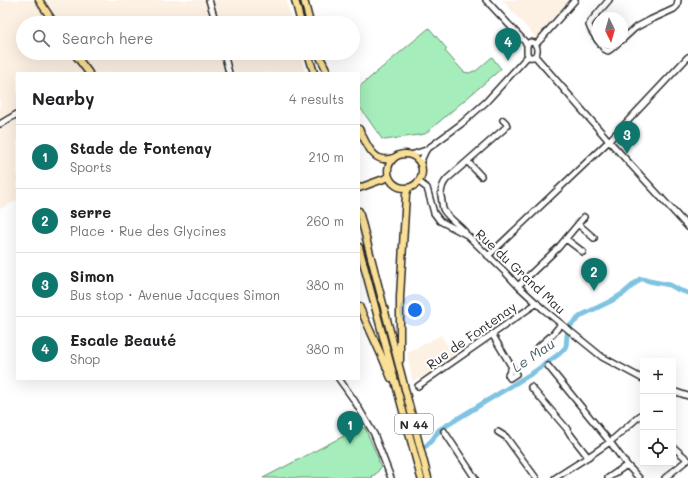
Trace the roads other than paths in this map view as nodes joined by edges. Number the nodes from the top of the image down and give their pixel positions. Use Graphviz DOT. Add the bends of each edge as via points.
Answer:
graph roads {
  1 [pos="39,0"];
  2 [pos="210,0"];
  3 [pos="295,0"];
  4 [pos="304,0"];
  5 [pos="486,0"];
  6 [pos="575,0"];
  7 [pos="609,0"];
  8 [pos="678,0"];
  9 [pos="599,12"];
  10 [pos="49,16"];
  11 [pos="214,16"];
  12 [pos="299,16"];
  13 [pos="308,16"];
  14 [pos="592,20"];
  15 [pos="592,32"];
  16 [pos="628,35"];
  17 [pos="527,44"];
  18 [pos="536,44"];
  19 [pos="603,48"];
  20 [pos="612,48"];
  21 [pos="528,56"];
  22 [pos="535,56"];
  23 [pos="688,57"];
  24 [pos="79,60"];
  25 [pos="226,60"];
  26 [pos="310,60"];
  27 [pos="320,60"];
  28 [pos="322,60"];
  29 [pos="88,72"];
  30 [pos="229,72"];
  31 [pos="314,72"];
  32 [pos="323,72"];
  33 [pos="328,72"];
  34 [pos="16,115"];
  35 [pos="503,120"];
  36 [pos="0,124"];
  37 [pos="360,131"];
  38 [pos="610,141"];
  39 [pos="426,150"];
  40 [pos="411,155"];
  41 [pos="392,158"];
  42 [pos="420,162"];
  43 [pos="468,162"];
  44 [pos="481,176"];
  45 [pos="388,177"];
  46 [pos="419,182"];
  47 [pos="362,186"];
  48 [pos="408,188"];
  49 [pos="360,215"];
  50 [pos="584,217"];
  51 [pos="578,224"];
  52 [pos="688,227"];
  53 [pos="467,235"];
  54 [pos="594,238"];
  55 [pos="566,239"];
  56 [pos="360,251"];
  57 [pos="583,252"];
  58 [pos="488,256"];
  59 [pos="518,286"];
  60 [pos="537,304"];
  61 [pos="360,308"];
  62 [pos="562,325"];
  63 [pos="492,334"];
  64 [pos="536,349"];
  65 [pos="548,366"];
  66 [pos="512,367"];
  67 [pos="400,370"];
  68 [pos="640,377"];
  69 [pos="340,380"];
  70 [pos="418,386"];
  71 [pos="531,387"];
  72 [pos="676,392"];
  73 [pos="688,396"];
  74 [pos="402,408"];
  75 [pos="640,418"];
  76 [pos="444,431"];
  77 [pos="498,432"];
  78 [pos="610,442"];
  79 [pos="676,450"];
  80 [pos="588,457"];
  81 [pos="688,460"];
  82 [pos="628,465"];
  83 [pos="391,478"];
  84 [pos="421,478"];
  85 [pos="428,478"];
  86 [pos="476,478"];
  87 [pos="536,478"];
  88 [pos="555,478"];
  89 [pos="608,478"];
  90 [pos="640,478"];
  91 [pos="665,478"];
  1 -- 10 [label="main road"];
  2 -- 11 [label="street"];
  3 -- 12 [label="main road"];
  4 -- 13 [label="main road"];
  5 -- 17 [label="street"];
  6 -- 18 [label="street"];
  7 -- 9 [label="street"];
  8 -- 16 [label="street" via="674,9 650,20"];
  14 -- 15 [label="street" via="589,25"];
  17 -- 18 [label="street"];
  17 -- 21 [label="street"];
  18 -- 22 [label="street"];
  19 -- 20 [label="street" via="608,51"];
  21 -- 22 [label="street"];
  21 -- 39 [label="street" via="486,102"];
  22 -- 38 [label="street"];
  23 -- 38 [label="street"];
  24 -- 29 [label="main road"];
  25 -- 30 [label="street"];
  26 -- 31 [label="main road"];
  27 -- 32 [label="main road"];
  28 -- 33 [label="main road"];
  34 -- 36 [label="street"];
  35 -- 43 [label="street" via="507,126"];
  37 -- 41 [label="main road" via="372,154 383,160"];
  38 -- 52 [label="street"];
  38 -- 58 [label="street"];
  39 -- 40 [label="street"];
  39 -- 42 [label="street"];
  40 -- 41 [label="main road" via="402,154"];
  40 -- 42 [label="main road"];
  41 -- 45 [label="main road" via="388,167"];
  42 -- 46 [label="main road" via="422,172"];
  43 -- 44 [label="street"];
  43 -- 53 [label="street" via="445,182 441,193 443,209"];
  45 -- 47 [label="main road"];
  45 -- 48 [label="main road" via="394,185"];
  46 -- 48 [label="main road"];
  46 -- 53 [label="street, Rue du Grand Mau" via="427,188 434,214 440,221"];
  48 -- 67 [label="main road" via="400,297"];
  49 -- 67 [label="main road, N 44"];
  50 -- 51 [label="street"];
  51 -- 54 [label="street"];
  51 -- 55 [label="street"];
  53 -- 58 [label="street, Rue du Grand Mau"];
  55 -- 57 [label="street"];
  55 -- 59 [label="street"];
  56 -- 74 [label="main road, N 44"];
  58 -- 59 [label="street, Rue du Grand Mau"];
  59 -- 60 [label="street, Rue du Grand Mau"];
  60 -- 62 [label="street, Rue du Grand Mau"];
  60 -- 63 [label="street, Rue de Fontenay"];
  61 -- 74 [label="main road"];
  62 -- 64 [label="street"];
  62 -- 68 [label="street, Rue du Grand Mau" via="602,357"];
  63 -- 66 [label="street"];
  63 -- 70 [label="street, Rue de Fontenay"];
  65 -- 78 [label="street"];
  67 -- 85 [label="main road, N 44"];
  69 -- 83 [label="street" via="374,434"];
  71 -- 80 [label="street" via="568,429"];
  72 -- 73 [label="street"];
  74 -- 84 [label="main road, N 44"];
  75 -- 78 [label="street"];
  76 -- 86 [label="street"];
  77 -- 87 [label="street" via="506,437"];
  78 -- 80 [label="street"];
  78 -- 82 [label="street"];
  79 -- 81 [label="street"];
  80 -- 88 [label="street"];
  81 -- 91 [label="street"];
  82 -- 89 [label="street"];
  82 -- 90 [label="street"];
}
